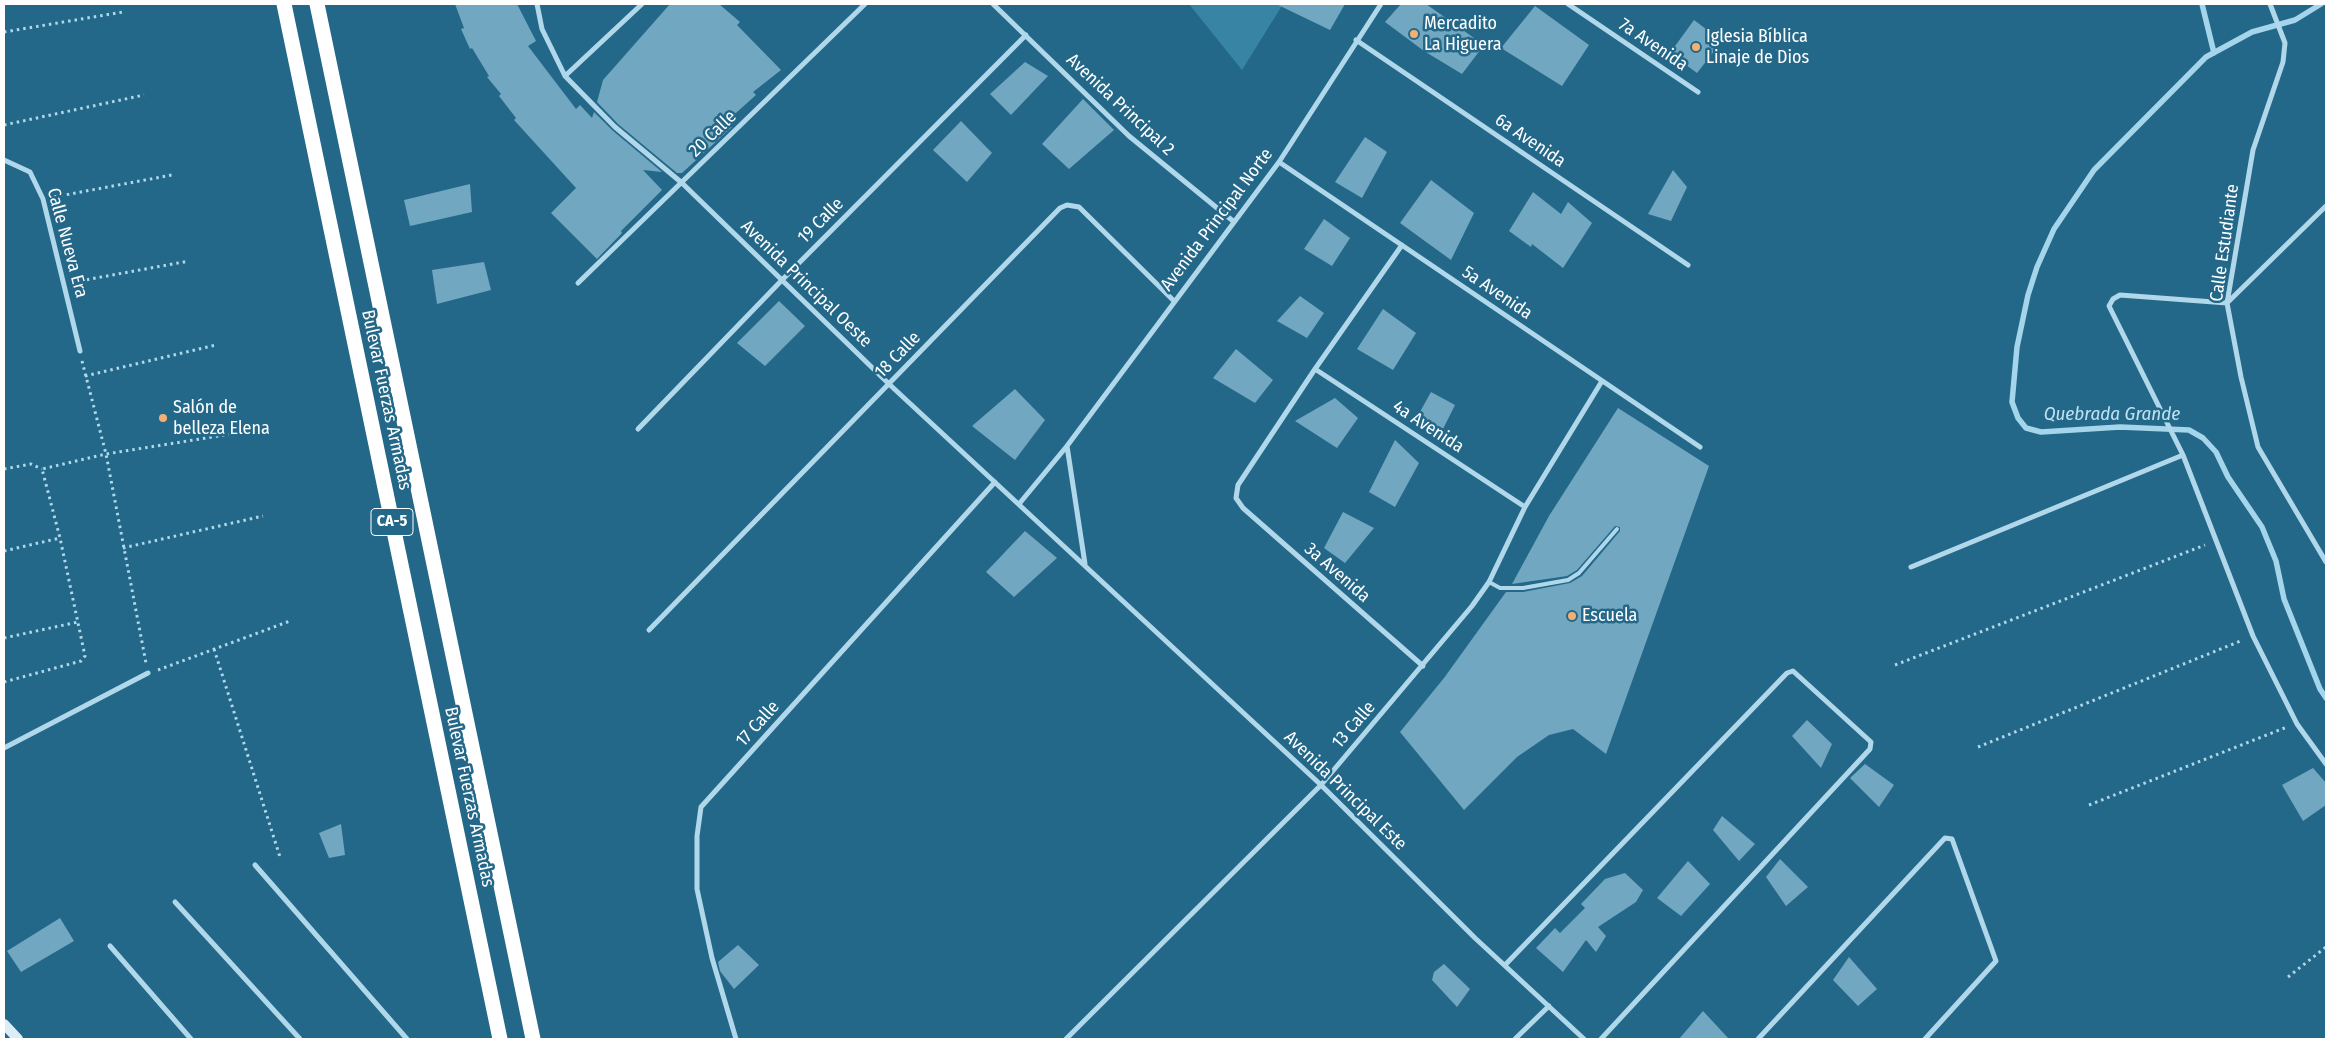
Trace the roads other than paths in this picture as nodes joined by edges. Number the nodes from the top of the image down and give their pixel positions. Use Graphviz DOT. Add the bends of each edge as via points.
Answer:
graph roads {
  1 [pos="284,4"];
  2 [pos="317,4"];
  3 [pos="536,4"];
  4 [pos="642,4"];
  5 [pos="865,4"];
  6 [pos="994,4"];
  7 [pos="1381,4"];
  8 [pos="1568,4"];
  9 [pos="2270,4"];
  10 [pos="1026,35"];
  11 [pos="1356,40"];
  12 [pos="565,76"];
  13 [pos="1698,92"];
  14 [pos="4,160"];
  15 [pos="1278,162"];
  16 [pos="682,183"];
  17 [pos="2326,206"];
  18 [pos="1233,221"];
  19 [pos="1402,246"];
  20 [pos="1688,265"];
  21 [pos="783,279"];
  22 [pos="578,283"];
  23 [pos="1174,301"];
  24 [pos="2228,303"];
  25 [pos="80,350"];
  26 [pos="1315,369"];
  27 [pos="1602,381"];
  28 [pos="889,384"];
  29 [pos="638,429"];
  30 [pos="1067,446"];
  31 [pos="1700,447"];
  32 [pos="2183,455"];
  33 [pos="995,482"];
  34 [pos="1019,504"];
  35 [pos="1525,507"];
  36 [pos="1617,529"];
  37 [pos="2326,562"];
  38 [pos="1085,565"];
  39 [pos="1911,567"];
  40 [pos="1489,582"];
  41 [pos="649,630"];
  42 [pos="1422,666"];
  43 [pos="148,674"];
  44 [pos="4,748"];
  45 [pos="2326,764"];
  46 [pos="1320,785"];
  47 [pos="255,865"];
  48 [pos="175,902"];
  49 [pos="110,946"];
  50 [pos="1505,964"];
  51 [pos="1549,1006"];
  52 [pos="4,1024"];
  53 [pos="18,1039"];
  54 [pos="192,1039"];
  55 [pos="300,1039"];
  56 [pos="407,1039"];
  57 [pos="500,1039"];
  58 [pos="533,1039"];
  59 [pos="736,1039"];
  60 [pos="1066,1039"];
  61 [pos="1515,1039"];
  62 [pos="1584,1039"];
  63 [pos="1600,1039"];
  64 [pos="1758,1039"];
  65 [pos="1925,1039"];
  1 -- 57 [label="highway, Bulevar Fuerzas Armadas / CA-5"];
  2 -- 58 [label="highway, Bulevar Fuerzas Armadas / CA-5"];
  3 -- 12 [label="street, Avenida Principal Oeste" via="542,29"];
  4 -- 12 [label="street"];
  5 -- 16 [label="street, 20 Calle"];
  6 -- 10 [label="street, Avenida Principal 2"];
  7 -- 11 [label="street, Avenida Principal Norte"];
  8 -- 13 [label="street, 7a Avenida"];
  9 -- 24 [label="street, Calle Estudiante" via="2285,43 2283,62 2252,150"];
  10 -- 18 [label="street, Avenida Principal 2" via="1129,136"];
  10 -- 21 [label="street, 19 Calle"];
  11 -- 15 [label="street, Avenida Principal Norte"];
  11 -- 20 [label="street, 6a Avenida"];
  12 -- 16 [label="street, Avenida Principal Oeste" via="615,127"];
  14 -- 25 [label="street, Calle Nueva Era" via="30,172 44,199"];
  15 -- 18 [label="street, Avenida Principal Norte"];
  15 -- 19 [label="street, 5a Avenida"];
  16 -- 21 [label="street, Avenida Principal Oeste"];
  16 -- 22 [label="street, 20 Calle"];
  17 -- 24 [label="street"];
  18 -- 23 [label="street, Avenida Principal Norte"];
  19 -- 26 [label="street"];
  19 -- 27 [label="street, 5a Avenida"];
  21 -- 28 [label="street, Avenida Principal Oeste"];
  21 -- 29 [label="street, 19 Calle"];
  23 -- 28 [label="street, 18 Calle" via="1079,208 1068,205 1060,208"];
  23 -- 30 [label="street, Avenida Principal Norte"];
  24 -- 32 [label="street" via="2120,295 2110,302 2109,306"];
  24 -- 37 [label="street, Calle Estudiante" via="2258,446"];
  26 -- 35 [label="street, 4a Avenida"];
  26 -- 42 [label="street, 3a Avenida" via="1238,485 1236,498 1242,508"];
  27 -- 31 [label="street, 5a Avenida"];
  27 -- 35 [label="street, 13 Calle"];
  28 -- 33 [label="street, Avenida Principal Oeste"];
  28 -- 41 [label="street, 18 Calle"];
  30 -- 34 [label="street, Avenida Principal Norte"];
  30 -- 38 [label="street"];
  32 -- 39 [label="street"];
  32 -- 45 [label="street" via="2253,636 2297,724"];
  33 -- 34 [label="street, Avenida Principal Oeste"];
  33 -- 59 [label="street, 17 Calle" via="701,807 697,836 697,889 712,958"];
  34 -- 38 [label="street, Avenida Principal Oeste"];
  35 -- 40 [label="street, 13 Calle"];
  36 -- 40 [label="lane" via="1580,573 1568,580 1516,588 1500,588"];
  38 -- 46 [label="street, Avenida Principal Este"];
  40 -- 42 [label="street, 13 Calle"];
  42 -- 46 [label="street, 13 Calle"];
  43 -- 44 [label="street"];
  46 -- 50 [label="street, Avenida Principal Este"];
  46 -- 60 [label="street, 13 Calle"];
  47 -- 56 [label="street"];
  48 -- 55 [label="street"];
  49 -- 54 [label="street"];
  50 -- 51 [label="street, Avenida Principal Este"];
  50 -- 63 [label="street" via="1787,673 1793,671 1871,742 1870,749"];
  51 -- 61 [label="street"];
  51 -- 62 [label="street, Avenida Principal Este"];
  52 -- 53 [label="street"];
  64 -- 65 [label="street" via="1945,838 1952,839 1996,961"];
}
